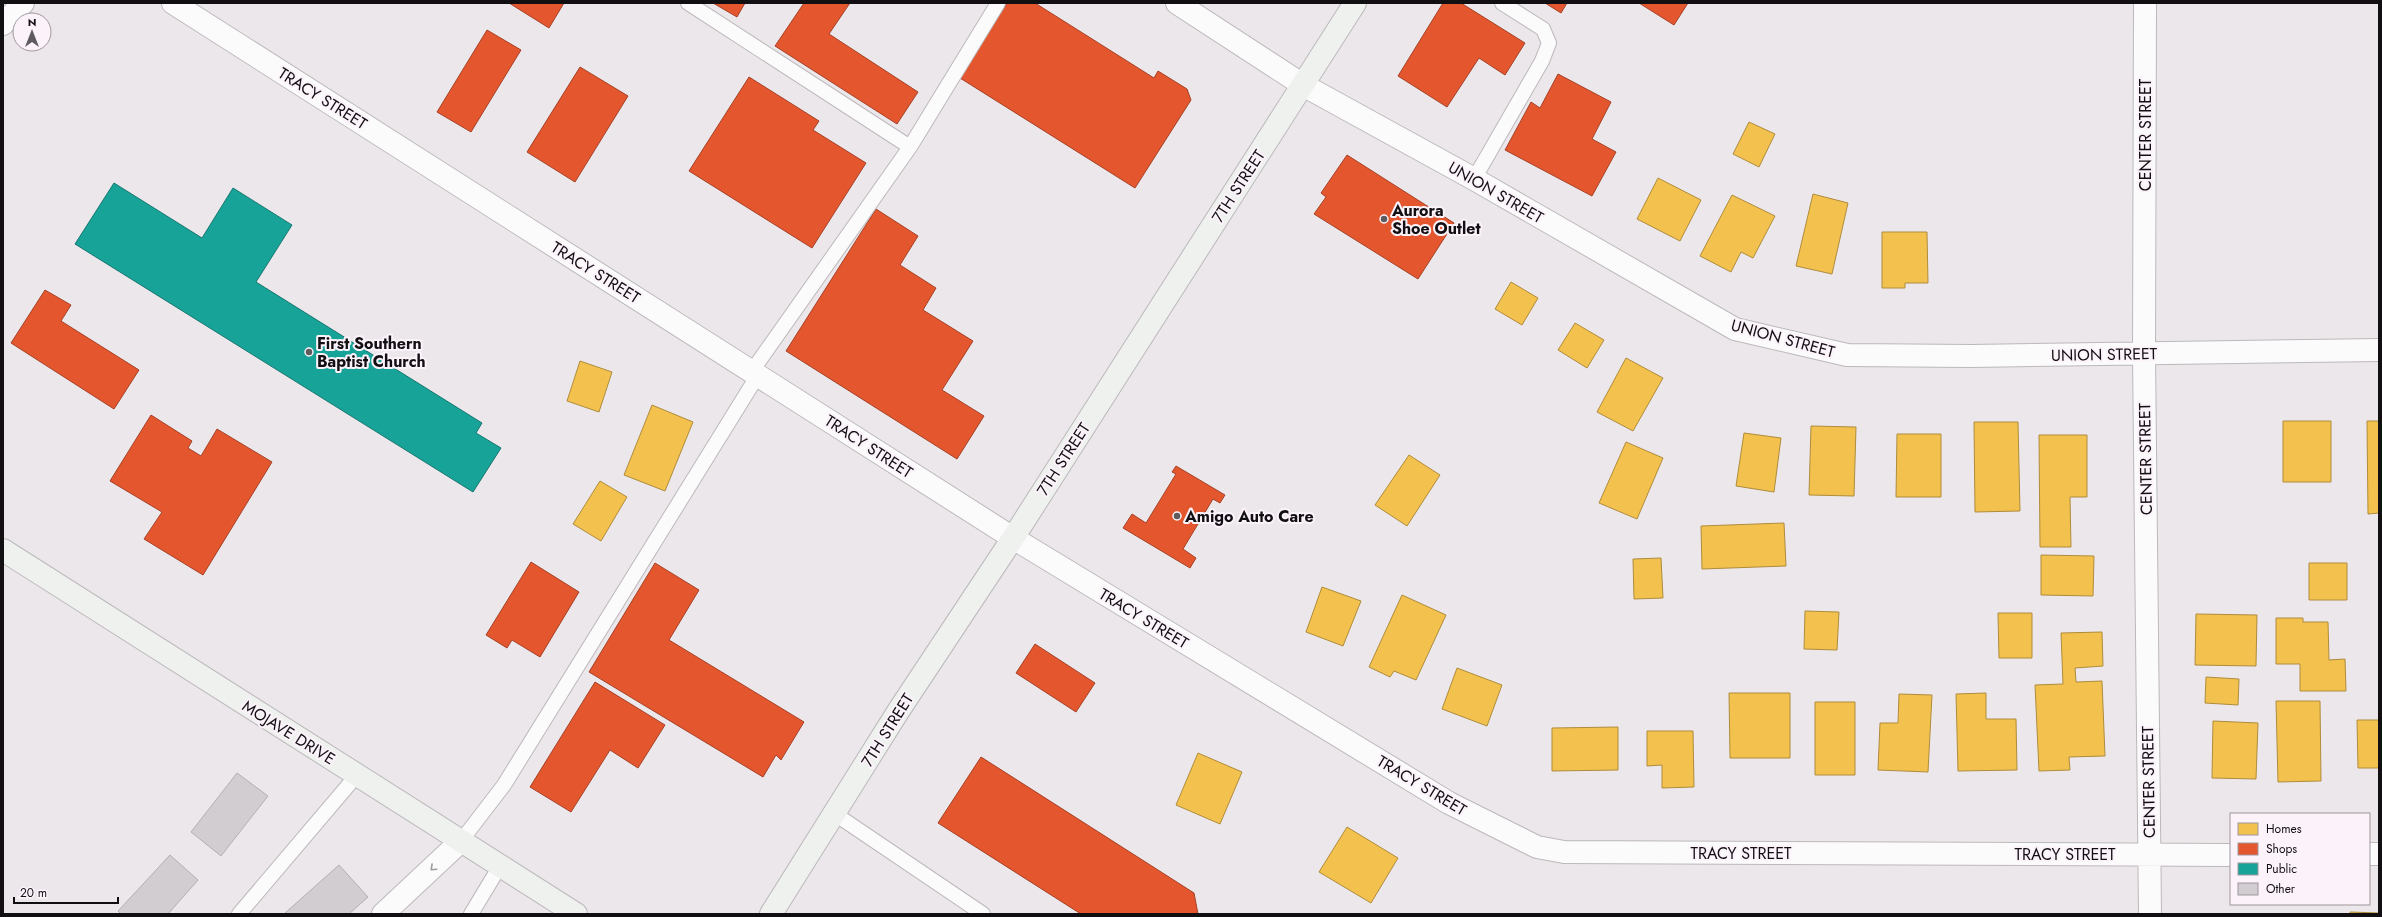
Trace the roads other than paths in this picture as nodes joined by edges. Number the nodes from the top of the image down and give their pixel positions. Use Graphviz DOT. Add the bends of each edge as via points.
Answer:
graph roads {
  1 [pos="173,3"];
  2 [pos="688,3"];
  3 [pos="998,3"];
  4 [pos="1177,3"];
  5 [pos="1355,3"];
  6 [pos="1502,3"];
  7 [pos="2145,3"];
  8 [pos="1303,85"];
  9 [pos="910,147"];
  10 [pos="1474,179"];
  11 [pos="2379,350"];
  12 [pos="2144,354"];
  13 [pos="755,373"];
  14 [pos="1013,538"];
  15 [pos="3,550"];
  16 [pos="357,775"];
  17 [pos="835,814"];
  18 [pos="461,841"];
  19 [pos="2230,854"];
  20 [pos="2149,855"];
  21 [pos="500,866"];
  22 [pos="239,914"];
  23 [pos="383,914"];
  24 [pos="471,914"];
  25 [pos="576,914"];
  26 [pos="771,914"];
  27 [pos="983,914"];
  28 [pos="2150,914"];
  1 -- 13 [label="street, TRACY STREET"];
  2 -- 9 [label="lane"];
  3 -- 9 [label="lane"];
  4 -- 8 [label="street, UNION STREET"];
  5 -- 8 [label="main road, 7TH STREET"];
  6 -- 10 [label="lane" via="1543,29 1549,43 1542,61"];
  7 -- 12 [label="street, CENTER STREET"];
  8 -- 10 [label="street, UNION STREET"];
  8 -- 14 [label="main road, 7TH STREET"];
  9 -- 13 [label="lane"];
  10 -- 12 [label="street, UNION STREET" via="1735,329 1846,355"];
  11 -- 12 [label="street, UNION STREET"];
  12 -- 20 [label="street, CENTER STREET"];
  13 -- 14 [label="street, TRACY STREET"];
  13 -- 18 [label="lane" via="504,785"];
  14 -- 17 [label="main road, 7TH STREET" via="899,710"];
  14 -- 20 [label="street, TRACY STREET" via="1449,803 1537,847 1572,852"];
  15 -- 16 [label="main road, MOJAVE DRIVE"];
  16 -- 18 [label="main road, MOJAVE DRIVE"];
  16 -- 22 [label="lane"];
  17 -- 26 [label="main road, 7TH STREET"];
  17 -- 27 [label="lane"];
  18 -- 21 [label="main road, MOJAVE DRIVE"];
  18 -- 23 [label="street, one-way"];
  19 -- 20 [label="street, TRACY STREET"];
  20 -- 28 [label="street, CENTER STREET"];
  21 -- 24 [label="lane"];
  21 -- 25 [label="main road, MOJAVE DRIVE"];
}
